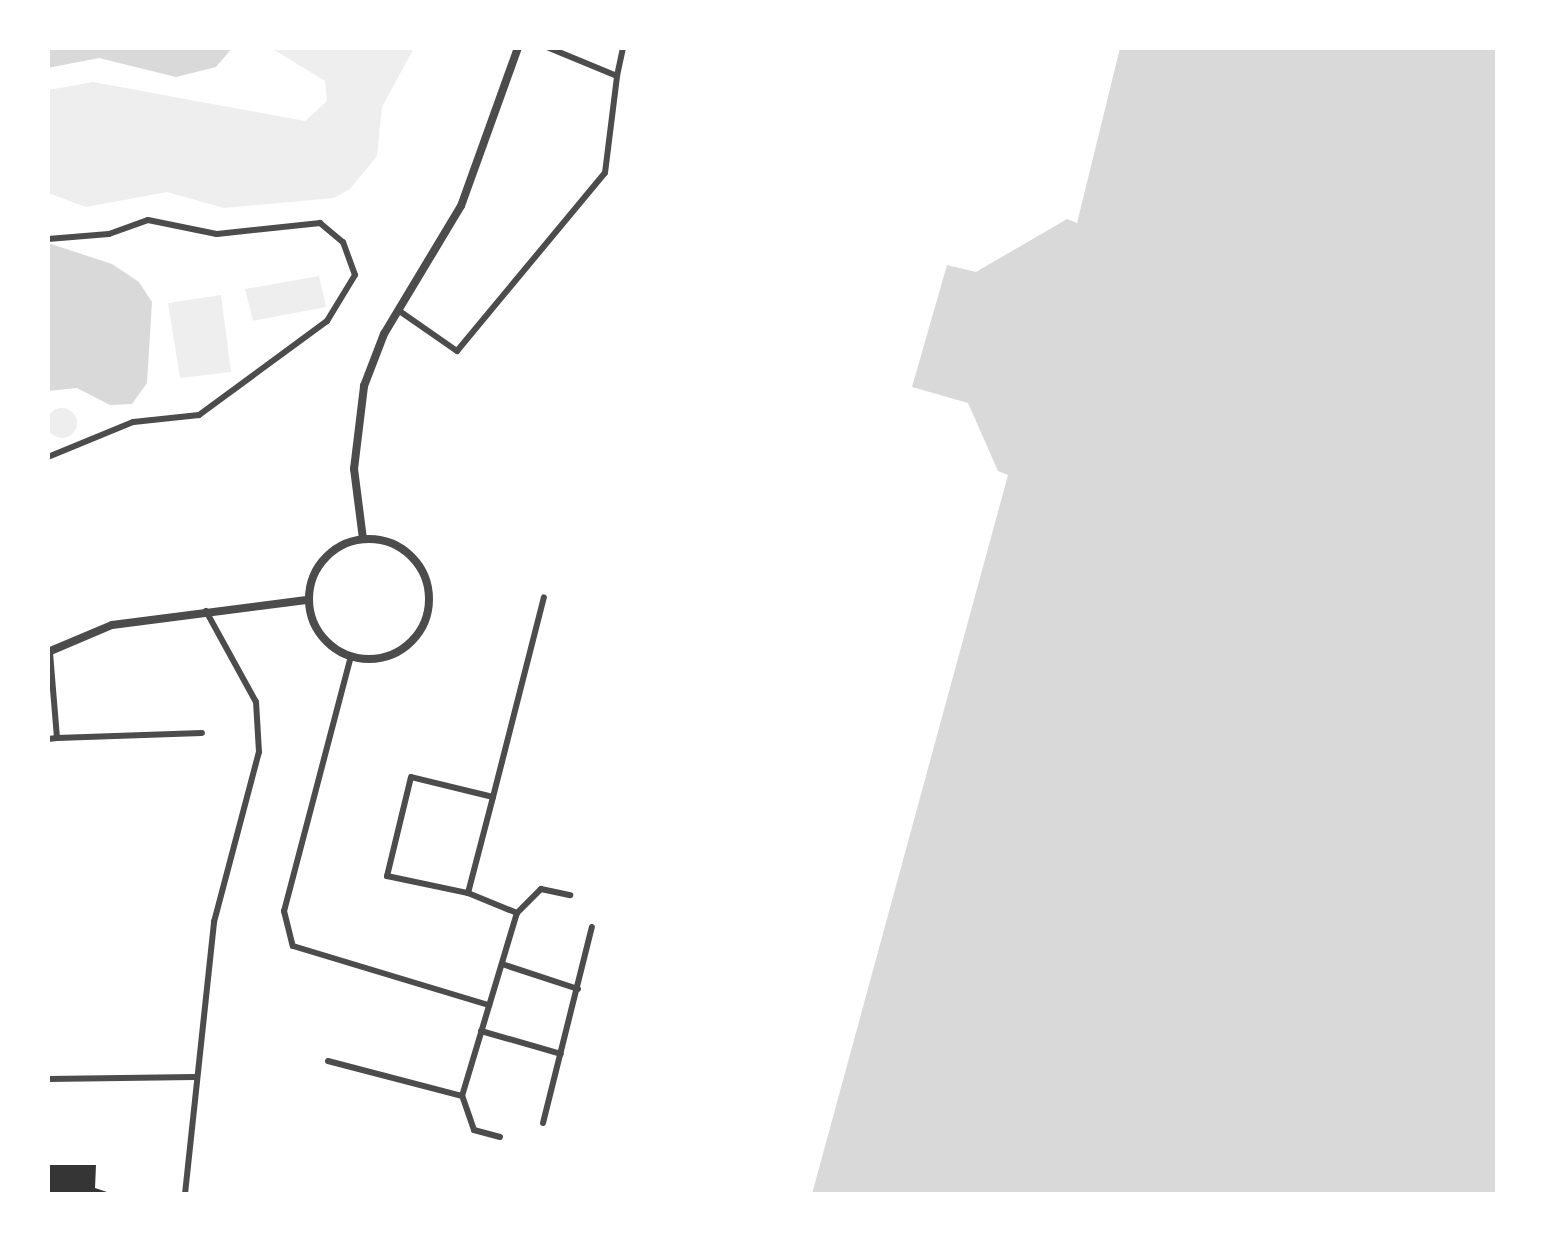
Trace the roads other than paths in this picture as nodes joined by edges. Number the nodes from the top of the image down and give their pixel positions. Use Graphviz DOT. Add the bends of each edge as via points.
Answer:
graph roads {
  1 [pos="518,48"];
  2 [pos="549,48"];
  3 [pos="623,48"];
  4 [pos="617,76"];
  5 [pos="48,239"];
  6 [pos="398,310"];
  7 [pos="48,457"];
  8 [pos="363,539"];
  9 [pos="544,597"];
  10 [pos="308,600"];
  11 [pos="206,611"];
  12 [pos="49,652"];
  13 [pos="351,656"];
  14 [pos="202,733"];
  15 [pos="57,738"];
  16 [pos="48,739"];
  17 [pos="493,797"];
  18 [pos="468,893"];
  19 [pos="570,895"];
  20 [pos="517,913"];
  21 [pos="592,927"];
  22 [pos="502,964"];
  23 [pos="578,989"];
  24 [pos="489,1005"];
  25 [pos="481,1031"];
  26 [pos="561,1054"];
  27 [pos="328,1061"];
  28 [pos="195,1077"];
  29 [pos="48,1079"];
  30 [pos="462,1096"];
  31 [pos="543,1123"];
  32 [pos="500,1137"];
  33 [pos="185,1194"];
  1 -- 6 [label="street" via="461,206"];
  2 -- 4 [label="lane"];
  3 -- 4 [label="lane"];
  4 -- 6 [label="lane" via="605,173 457,351"];
  5 -- 7 [label="lane" via="156,219 217,234 320,223 343,242 355,275 327,321 199,415 133,422"];
  6 -- 8 [label="street" via="359,413 354,469"];
  8 -- 10 [label="street" via="318,565"];
  8 -- 13 [label="street" via="401,548 425,577 430,596 419,632 406,647 379,658"];
  9 -- 17 [label="lane"];
  10 -- 11 [label="street"];
  10 -- 13 [label="street" via="320,635"];
  11 -- 12 [label="street" via="112,625"];
  11 -- 28 [label="lane" via="256,702 259,752 214,922"];
  12 -- 15 [label="lane"];
  13 -- 24 [label="lane" via="284,911 293,946"];
  14 -- 15 [label="lane"];
  15 -- 16 [label="lane"];
  17 -- 18 [label="lane"];
  17 -- 18 [label="lane" via="411,777 387,876"];
  18 -- 20 [label="lane"];
  19 -- 20 [label="lane" via="541,889"];
  20 -- 22 [label="lane"];
  21 -- 23 [label="lane"];
  22 -- 23 [label="lane"];
  22 -- 24 [label="lane"];
  23 -- 26 [label="lane"];
  24 -- 25 [label="lane"];
  25 -- 26 [label="lane"];
  25 -- 30 [label="lane"];
  26 -- 31 [label="lane"];
  27 -- 30 [label="lane"];
  28 -- 29 [label="lane"];
  28 -- 33 [label="lane"];
  30 -- 32 [label="lane" via="474,1130"];
}
